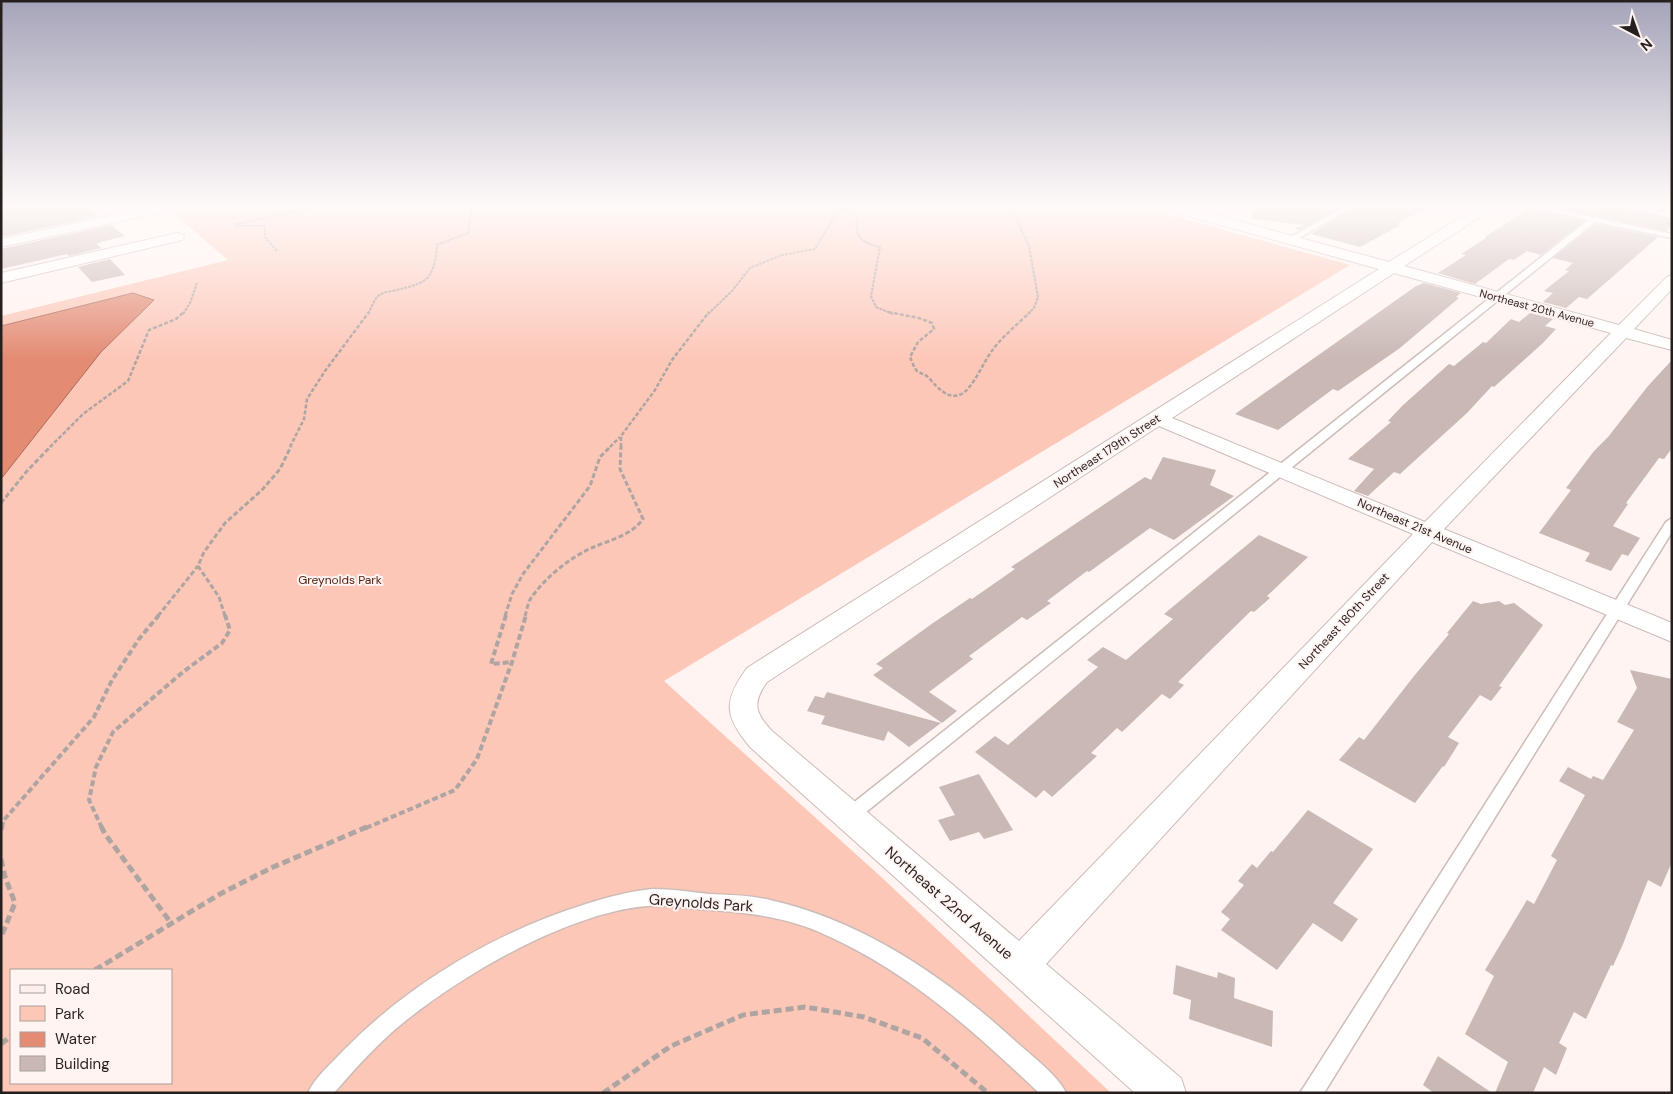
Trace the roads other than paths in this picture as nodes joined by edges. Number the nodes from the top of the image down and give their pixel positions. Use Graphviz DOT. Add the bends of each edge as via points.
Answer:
graph roads {
  1 [pos="87,258"];
  2 [pos="1354,258"];
  3 [pos="1406,258"];
  4 [pos="1545,258"];
  5 [pos="1390,268"];
  6 [pos="1,278"];
  7 [pos="1672,280"];
  8 [pos="1496,297"];
  9 [pos="1623,332"];
  10 [pos="1672,345"];
  11 [pos="1158,419"];
  12 [pos="1279,469"];
  13 [pos="1672,522"];
  14 [pos="1428,531"];
  15 [pos="1615,609"];
  16 [pos="1672,633"];
  17 [pos="742,706"];
  18 [pos="848,816"];
  19 [pos="1020,965"];
  20 [pos="319,1093"];
  21 [pos="1055,1093"];
  22 [pos="1166,1093"];
  23 [pos="1311,1093"];
  1 -- 6 [label="street"];
  2 -- 5 [label="street, Northeast 20th Avenue"];
  3 -- 5 [label="street, Northeast 179th Street"];
  4 -- 8 [label="lane"];
  5 -- 8 [label="street, Northeast 20th Avenue"];
  5 -- 11 [label="street, Northeast 179th Street"];
  7 -- 9 [label="street, Northeast 180th Street"];
  8 -- 9 [label="street, Northeast 20th Avenue"];
  8 -- 12 [label="lane"];
  9 -- 10 [label="street, Northeast 20th Avenue"];
  9 -- 14 [label="street, Northeast 180th Street"];
  11 -- 12 [label="street, Northeast 21st Avenue"];
  11 -- 17 [label="street, Northeast 179th Street" via="757,675 743,696"];
  12 -- 14 [label="street, Northeast 21st Avenue"];
  12 -- 18 [label="lane"];
  13 -- 15 [label="lane"];
  14 -- 15 [label="street, Northeast 21st Avenue"];
  14 -- 19 [label="street, Northeast 180th Street"];
  15 -- 16 [label="street, Northeast 21st Avenue"];
  15 -- 23 [label="lane"];
  17 -- 18 [label="street, Northeast 22nd Avenue" via="745,718 760,739"];
  18 -- 19 [label="street, Northeast 22nd Avenue"];
  19 -- 22 [label="street, Northeast 22nd Avenue"];
  20 -- 21 [label="lane, Greynolds Park" via="358,1050 394,1018 504,945 564,920 638,899 666,898 768,907 810,920 851,939 911,972 972,1016"];
}
